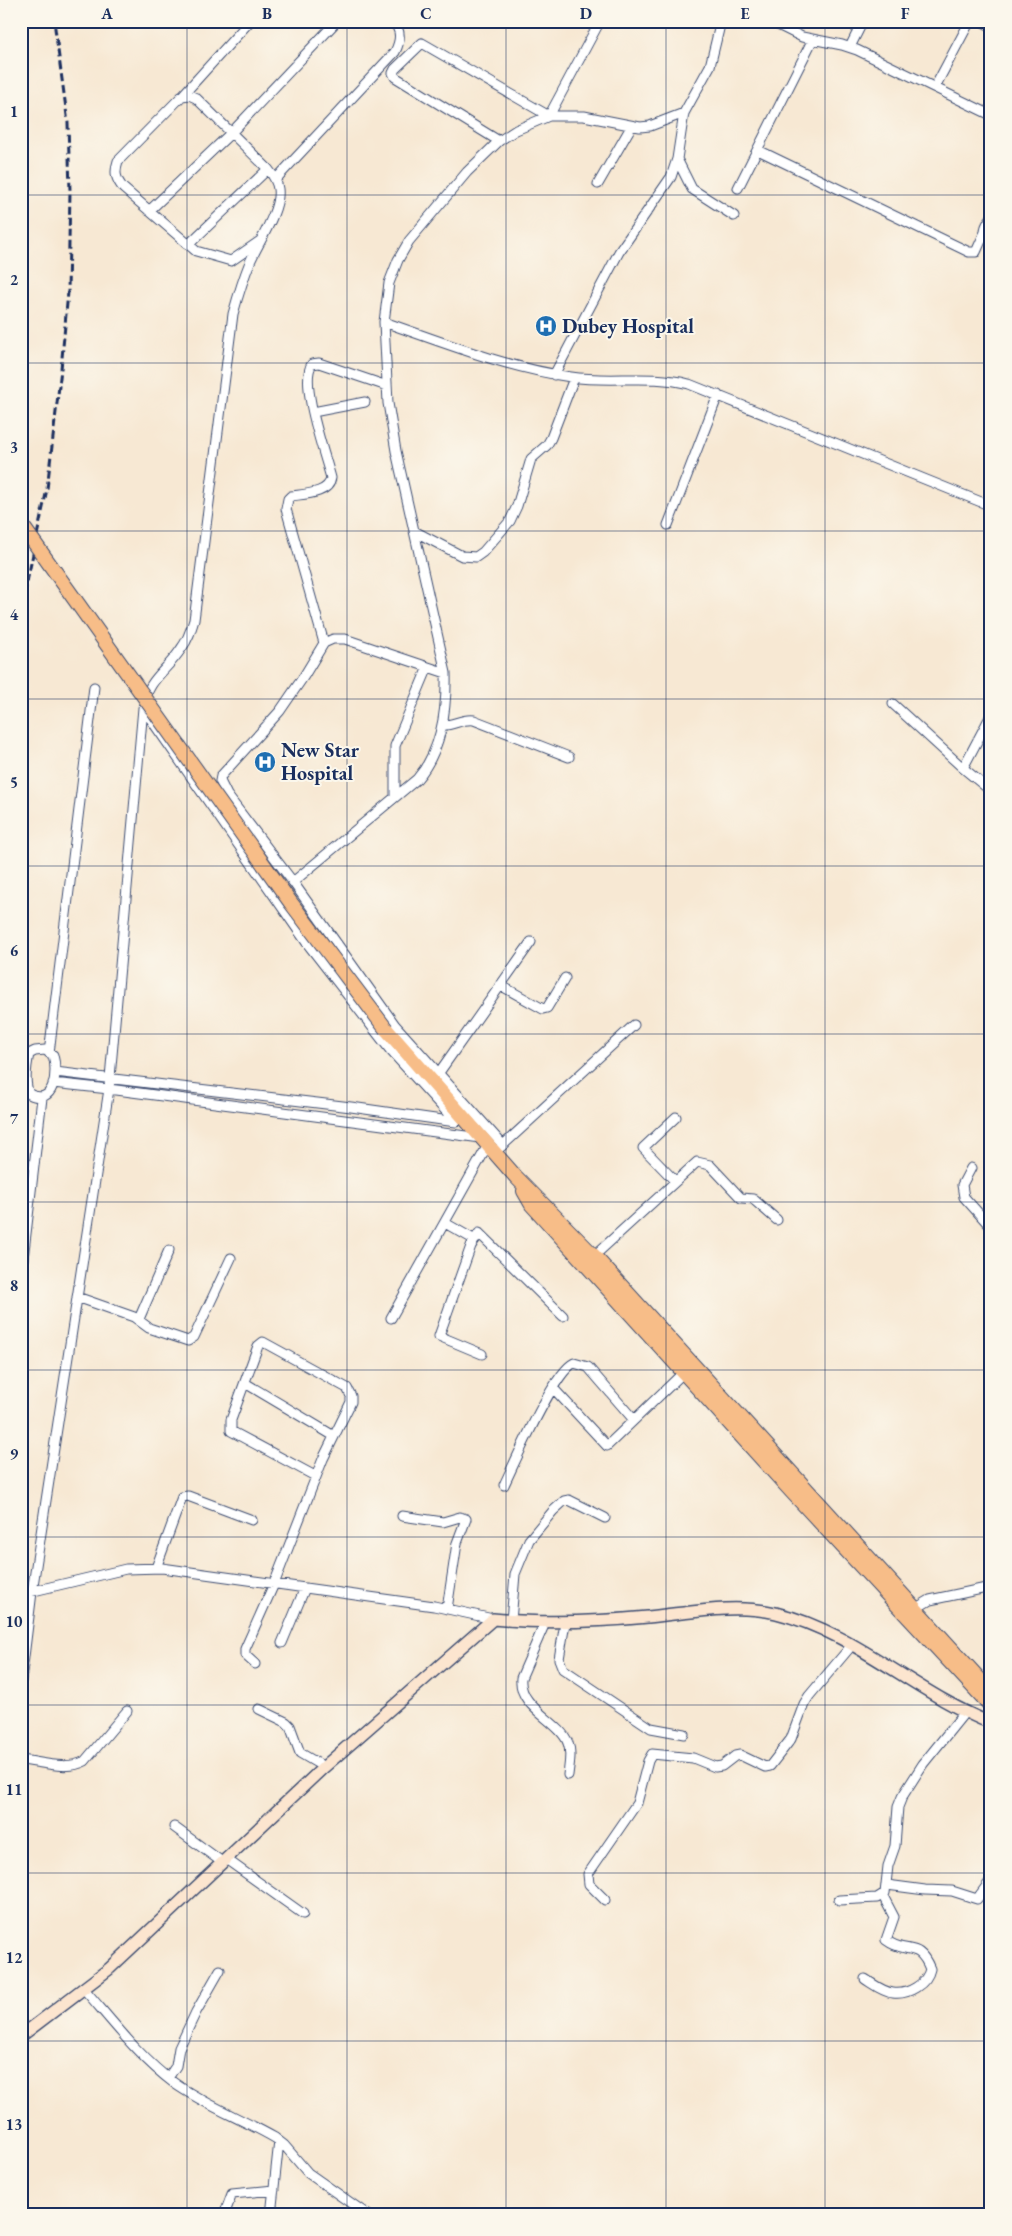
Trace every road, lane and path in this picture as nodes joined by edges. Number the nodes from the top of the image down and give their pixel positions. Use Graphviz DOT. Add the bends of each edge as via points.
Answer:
graph roads {
  1 [pos="250,21"];
  2 [pos="337,21"];
  3 [pos="392,21"];
  4 [pos="600,21"];
  5 [pos="720,21"];
  6 [pos="770,21"];
  7 [pos="863,21"];
  8 [pos="970,21"];
  9 [pos="980,21"];
  10 [pos="991,26"];
  11 [pos="812,41"];
  12 [pos="850,47"];
  13 [pos="934,87"];
  14 [pos="182,96"];
  15 [pos="684,113"];
  16 [pos="989,114"];
  17 [pos="548,116"];
  18 [pos="631,127"];
  19 [pos="232,132"];
  20 [pos="499,141"];
  21 [pos="758,150"];
  22 [pos="677,159"];
  23 [pos="268,169"];
  24 [pos="276,179"];
  25 [pos="598,184"];
  26 [pos="738,188"];
  27 [pos="149,211"];
  28 [pos="734,216"];
  29 [pos="991,218"];
  30 [pos="984,232"];
  31 [pos="991,240"];
  32 [pos="260,241"];
  33 [pos="188,245"];
  34 [pos="384,322"];
  35 [pos="554,374"];
  36 [pos="574,378"];
  37 [pos="387,386"];
  38 [pos="718,395"];
  39 [pos="365,402"];
  40 [pos="313,412"];
  41 [pos="991,506"];
  42 [pos="21,511"];
  43 [pos="21,524"];
  44 [pos="668,525"];
  45 [pos="21,528"];
  46 [pos="414,531"];
  47 [pos="324,643"];
  48 [pos="428,667"];
  49 [pos="446,673"];
  50 [pos="94,687"];
  51 [pos="894,704"];
  52 [pos="143,708"];
  53 [pos="991,715"];
  54 [pos="442,725"];
  55 [pos="570,757"];
  56 [pos="963,768"];
  57 [pos="991,791"];
  58 [pos="395,797"];
  59 [pos="293,882"];
  60 [pos="531,942"];
  61 [pos="565,978"];
  62 [pos="500,985"];
  63 [pos="634,1025"];
  64 [pos="49,1053"];
  65 [pos="55,1072"];
  66 [pos="438,1074"];
  67 [pos="109,1078"];
  68 [pos="53,1083"];
  69 [pos="109,1089"];
  70 [pos="42,1098"];
  71 [pos="676,1117"];
  72 [pos="462,1122"];
  73 [pos="492,1145"];
  74 [pos="971,1168"];
  75 [pos="516,1177"];
  76 [pos="675,1181"];
  77 [pos="777,1220"];
  78 [pos="445,1223"];
  79 [pos="991,1227"];
  80 [pos="475,1240"];
  81 [pos="169,1250"];
  82 [pos="594,1256"];
  83 [pos="231,1258"];
  84 [pos="21,1276"];
  85 [pos="77,1297"];
  86 [pos="563,1316"];
  87 [pos="391,1318"];
  88 [pos="139,1319"];
  89 [pos="482,1354"];
  90 [pos="684,1372"];
  91 [pos="245,1383"];
  92 [pos="553,1388"];
  93 [pos="634,1420"];
  94 [pos="334,1436"];
  95 [pos="315,1476"];
  96 [pos="504,1485"];
  97 [pos="402,1516"];
  98 [pos="605,1518"];
  99 [pos="252,1520"];
  100 [pos="156,1568"];
  101 [pos="274,1584"];
  102 [pos="991,1587"];
  103 [pos="305,1588"];
  104 [pos="32,1592"];
  105 [pos="21,1594"];
  106 [pos="447,1608"];
  107 [pos="911,1613"];
  108 [pos="493,1619"];
  109 [pos="511,1621"];
  110 [pos="565,1622"];
  111 [pos="545,1623"];
  112 [pos="282,1643"];
  113 [pos="852,1645"];
  114 [pos="255,1664"];
  115 [pos="21,1680"];
  116 [pos="991,1692"];
  117 [pos="991,1706"];
  118 [pos="259,1708"];
  119 [pos="127,1711"];
  120 [pos="965,1712"];
  121 [pos="991,1723"];
  122 [pos="684,1734"];
  123 [pos="21,1760"];
  124 [pos="324,1767"];
  125 [pos="568,1775"];
  126 [pos="174,1827"];
  127 [pos="224,1860"];
  128 [pos="991,1880"];
  129 [pos="887,1884"];
  130 [pos="883,1896"];
  131 [pos="605,1900"];
  132 [pos="839,1900"];
  133 [pos="303,1914"];
  134 [pos="220,1970"];
  135 [pos="865,1979"];
  136 [pos="84,1989"];
  137 [pos="21,2036"];
  138 [pos="168,2078"];
  139 [pos="279,2141"];
  140 [pos="274,2190"];
  141 [pos="363,2214"];
  142 [pos="224,2215"];
  143 [pos="271,2215"];
  1 -- 14 [label="street"];
  2 -- 19 [label="street"];
  3 -- 24 [label="street" via="400,34 395,52"];
  4 -- 17 [label="street"];
  5 -- 15 [label="street" via="710,66"];
  6 -- 11 [label="street"];
  7 -- 12 [label="street"];
  8 -- 13 [label="street"];
  9 -- 10 [label="street"];
  11 -- 12 [label="street"];
  11 -- 21 [label="street"];
  12 -- 13 [label="street"];
  13 -- 16 [label="street"];
  14 -- 19 [label="street" via="196,98"];
  14 -- 27 [label="street" via="118,161 115,171 116,180"];
  15 -- 18 [label="street" via="650,126"];
  15 -- 22 [label="street"];
  17 -- 18 [label="street" via="584,116"];
  17 -- 20 [label="street"];
  17 -- 20 [label="street" via="422,43 394,69 395,77"];
  18 -- 25 [label="street"];
  19 -- 23 [label="street"];
  19 -- 27 [label="street"];
  20 -- 34 [label="street" via="448,192 409,241 389,283"];
  21 -- 26 [label="street"];
  21 -- 30 [label="street" via="969,252 976,252"];
  22 -- 28 [label="street" via="692,189"];
  22 -- 35 [label="street" via="671,177 620,252"];
  23 -- 24 [label="street"];
  23 -- 33 [label="street"];
  24 -- 32 [label="street" via="278,200"];
  27 -- 33 [label="street"];
  29 -- 30 [label="street"];
  30 -- 31 [label="street"];
  32 -- 33 [label="street" via="231,261 206,255"];
  32 -- 52 [label="street" via="244,276 233,314 194,620 180,651 153,680"];
  34 -- 35 [label="street" via="515,365"];
  34 -- 37 [label="street"];
  35 -- 36 [label="street"];
  36 -- 38 [label="street" via="674,380"];
  36 -- 46 [label="street" via="551,438 531,459 514,513 490,546 470,558"];
  37 -- 40 [label="street" via="319,363 312,364 307,382"];
  37 -- 46 [label="street" via="396,451"];
  38 -- 41 [label="street"];
  38 -- 44 [label="street"];
  39 -- 40 [label="street"];
  40 -- 47 [label="street" via="330,483 324,489 291,496 286,509"];
  42 -- 45 [label="street"];
  43 -- 72 [label="main road, bridge" via="291,903 386,1030"];
  46 -- 49 [label="street"];
  47 -- 48 [label="street" via="345,639"];
  47 -- 59 [label="street" via="280,711 220,781 227,795"];
  48 -- 49 [label="street"];
  48 -- 58 [label="street" via="395,746"];
  49 -- 54 [label="street"];
  50 -- 64 [label="street"];
  51 -- 56 [label="street"];
  52 -- 67 [label="street"];
  52 -- 72 [label="street" via="307,943 397,1058"];
  53 -- 56 [label="street"];
  54 -- 55 [label="street" via="474,720"];
  54 -- 58 [label="street" via="425,770"];
  56 -- 57 [label="street"];
  58 -- 59 [label="street"];
  59 -- 66 [label="street" via="395,1025"];
  60 -- 62 [label="street"];
  61 -- 62 [label="street" via="547,1008 543,1009"];
  62 -- 66 [label="street"];
  63 -- 73 [label="street"];
  64 -- 65 [label="street" via="55,1063"];
  64 -- 70 [label="street" via="35,1050 29,1054 27,1063 25,1086 29,1094"];
  65 -- 67 [label="street"];
  65 -- 68 [label="street"];
  66 -- 73 [label="street"];
  67 -- 69 [label="street"];
  67 -- 72 [label="street"];
  68 -- 69 [label="street"];
  68 -- 70 [label="street" via="48,1095"];
  69 -- 73 [label="street" via="366,1124"];
  69 -- 85 [label="street"];
  70 -- 84 [label="street"];
  71 -- 76 [label="street" via="643,1148"];
  72 -- 73 [label="main road"];
  73 -- 75 [label="main road"];
  73 -- 78 [label="street"];
  74 -- 79 [label="street" via="962,1185 964,1197"];
  75 -- 82 [label="main road"];
  75 -- 90 [label="main road" via="532,1205"];
  76 -- 77 [label="street" via="697,1162 706,1163 741,1198 753,1199"];
  76 -- 82 [label="street"];
  78 -- 80 [label="street"];
  78 -- 87 [label="street"];
  80 -- 86 [label="street" via="479,1232"];
  80 -- 89 [label="street" via="439,1336"];
  81 -- 88 [label="street"];
  82 -- 107 [label="main road"];
  83 -- 88 [label="street" via="190,1340 157,1331"];
  85 -- 88 [label="street"];
  85 -- 104 [label="street"];
  90 -- 93 [label="street"];
  90 -- 107 [label="main road"];
  91 -- 94 [label="street"];
  91 -- 94 [label="street" via="258,1346 263,1342 346,1388 351,1402"];
  91 -- 95 [label="street" via="230,1424 231,1431"];
  92 -- 93 [label="street" via="607,1446"];
  92 -- 93 [label="street" via="568,1366 574,1362 584,1364"];
  92 -- 96 [label="street"];
  94 -- 95 [label="street"];
  95 -- 101 [label="street"];
  97 -- 106 [label="street" via="443,1522 460,1517 466,1519 457,1544"];
  98 -- 109 [label="street" via="566,1500 548,1516 530,1537 516,1571"];
  99 -- 100 [label="street" via="188,1496 182,1497"];
  100 -- 101 [label="street"];
  100 -- 104 [label="street" via="118,1570"];
  101 -- 103 [label="street"];
  101 -- 114 [label="street" via="245,1649 245,1655"];
  102 -- 107 [label="street" via="936,1598"];
  103 -- 106 [label="street"];
  103 -- 112 [label="street"];
  104 -- 105 [label="street"];
  104 -- 115 [label="street"];
  106 -- 108 [label="street"];
  107 -- 116 [label="main road"];
  107 -- 117 [label="main road"];
  108 -- 109 [label="main road"];
  108 -- 124 [label="main road"];
  109 -- 111 [label="main road"];
  110 -- 111 [label="main road"];
  110 -- 113 [label="main road" via="721,1609 759,1610 796,1618"];
  110 -- 122 [label="street" via="559,1659 563,1668 651,1728"];
  111 -- 125 [label="street" via="521,1678 521,1687 527,1699 567,1741 570,1751"];
  113 -- 120 [label="main road"];
  113 -- 131 [label="street" via="806,1700 791,1739 770,1766 765,1767 740,1755 715,1767 693,1758 652,1754 637,1803 588,1874 588,1884"];
  118 -- 124 [label="street" via="286,1722 300,1753"];
  119 -- 123 [label="street" via="80,1764 71,1766"];
  120 -- 121 [label="main road"];
  120 -- 129 [label="street" via="922,1764 902,1797"];
  124 -- 127 [label="main road"];
  126 -- 127 [label="street"];
  127 -- 133 [label="street"];
  127 -- 136 [label="main road" via="136,1945"];
  128 -- 129 [label="street" via="976,1899 952,1891"];
  129 -- 130 [label="street"];
  130 -- 132 [label="street"];
  130 -- 135 [label="street" via="894,1917 886,1940 922,1953 930,1969 929,1976 923,1984 894,1993"];
  134 -- 138 [label="street" via="196,2012 179,2048 176,2066"];
  136 -- 137 [label="main road"];
  136 -- 138 [label="street"];
  138 -- 139 [label="street"];
  139 -- 140 [label="street"];
  139 -- 141 [label="street" via="308,2173"];
  140 -- 142 [label="street" via="232,2194"];
  140 -- 143 [label="street"];
}
